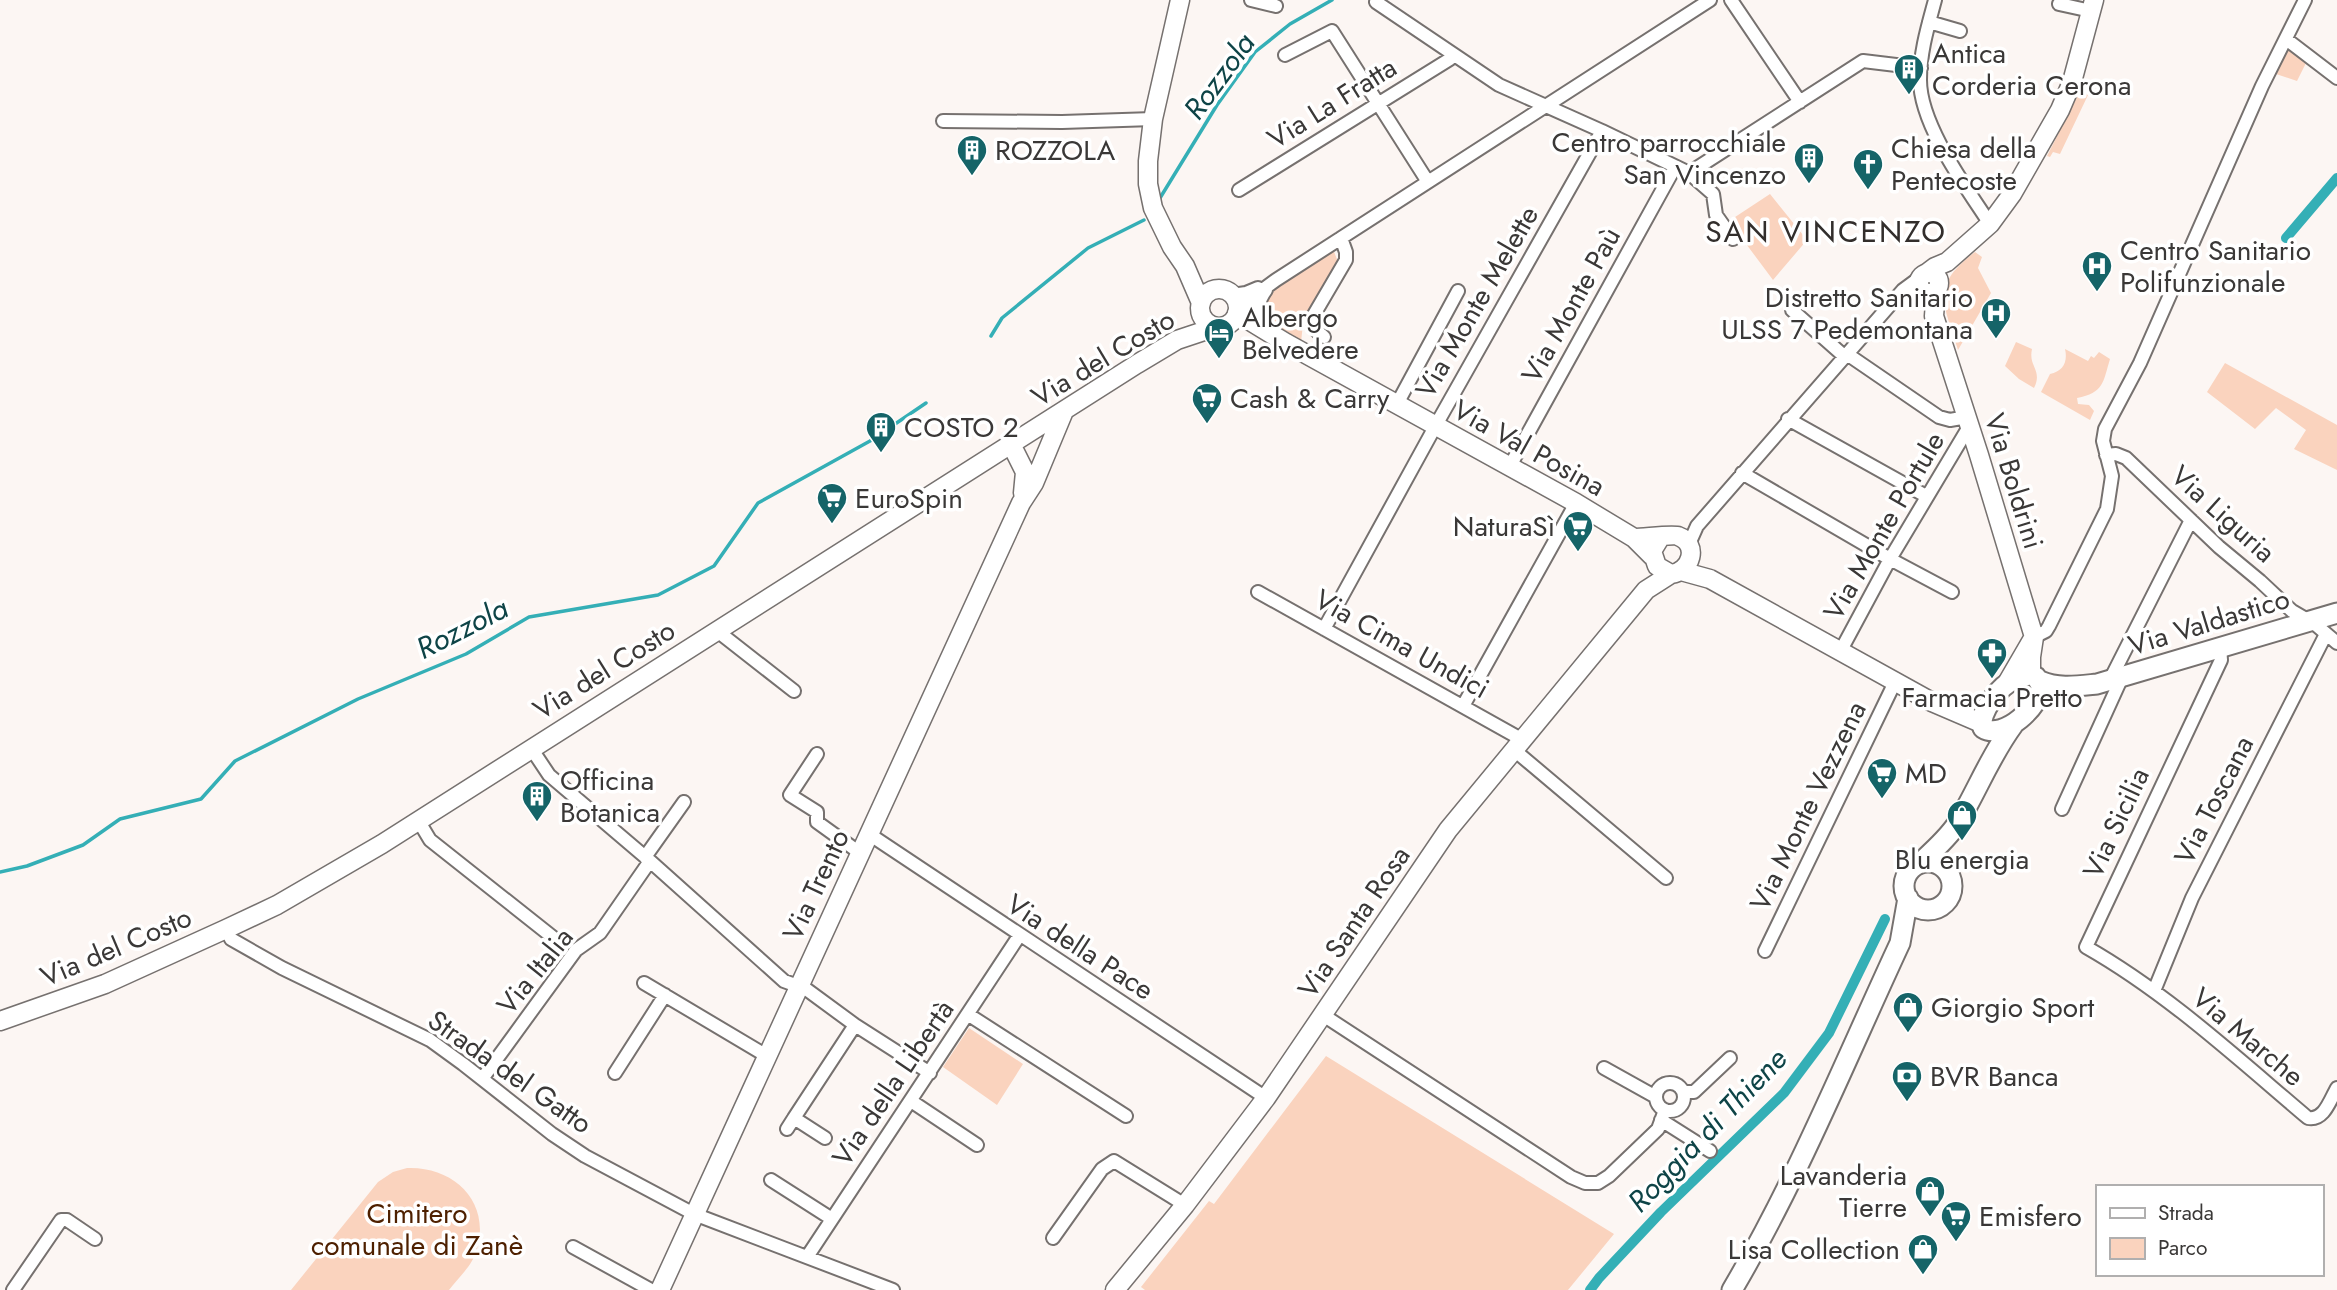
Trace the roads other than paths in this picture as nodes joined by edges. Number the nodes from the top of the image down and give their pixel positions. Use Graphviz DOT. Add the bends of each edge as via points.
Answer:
graph roads {
  1 [pos="1180,0"];
  2 [pos="1251,0"];
  3 [pos="1394,0"];
  4 [pos="1710,0"];
  5 [pos="1731,0"];
  6 [pos="1935,0"];
  7 [pos="2305,0"];
  8 [pos="2059,4"];
  9 [pos="1276,6"];
  10 [pos="2093,6"];
  11 [pos="1929,22"];
  12 [pos="1960,31"];
  13 [pos="2287,39"];
  14 [pos="1286,55"];
  15 [pos="1450,59"];
  16 [pos="1921,68"];
  17 [pos="2337,78"];
  18 [pos="1800,102"];
  19 [pos="1377,103"];
  20 [pos="1545,105"];
  21 [pos="1153,119"];
  22 [pos="943,121"];
  23 [pos="1602,131"];
  24 [pos="1675,167"];
  25 [pos="1689,173"];
  26 [pos="1428,181"];
  27 [pos="1239,190"];
  28 [pos="1990,225"];
  29 [pos="1341,238"];
  30 [pos="1733,239"];
  31 [pos="1185,266"];
  32 [pos="1929,282"];
  33 [pos="1272,283"];
  34 [pos="1458,291"];
  35 [pos="1232,301"];
  36 [pos="1200,307"];
  37 [pos="1792,310"];
  38 [pos="1220,327"];
  39 [pos="1324,337"];
  40 [pos="1278,338"];
  41 [pos="1177,340"];
  42 [pos="1845,355"];
  43 [pos="1397,404"];
  44 [pos="1064,411"];
  45 [pos="1788,419"];
  46 [pos="1969,421"];
  47 [pos="1436,425"];
  48 [pos="1028,434"];
  49 [pos="1011,444"];
  50 [pos="2106,455"];
  51 [pos="1044,457"];
  52 [pos="1510,466"];
  53 [pos="1742,473"];
  54 [pos="1926,496"];
  55 [pos="1021,503"];
  56 [pos="1576,503"];
  57 [pos="2191,520"];
  58 [pos="1634,538"];
  59 [pos="1678,553"];
  60 [pos="1653,559"];
  61 [pos="1890,559"];
  62 [pos="1646,590"];
  63 [pos="1952,592"];
  64 [pos="1258,593"];
  65 [pos="2337,613"];
  66 [pos="2308,621"];
  67 [pos="1324,629"];
  68 [pos="716,630"];
  69 [pos="2040,634"];
  70 [pos="2332,638"];
  71 [pos="2220,647"];
  72 [pos="1840,652"];
  73 [pos="2036,678"];
  74 [pos="2109,680"];
  75 [pos="1895,682"];
  76 [pos="2007,683"];
  77 [pos="794,691"];
  78 [pos="1919,694"];
  79 [pos="1992,701"];
  80 [pos="1463,706"];
  81 [pos="2020,717"];
  82 [pos="1982,726"];
  83 [pos="1517,744"];
  84 [pos="531,748"];
  85 [pos="817,754"];
  86 [pos="1980,777"];
  87 [pos="684,802"];
  88 [pos="2062,809"];
  89 [pos="418,820"];
  90 [pos="1956,825"];
  91 [pos="869,834"];
  92 [pos="860,853"];
  93 [pos="648,859"];
  94 [pos="1920,863"];
  95 [pos="1947,871"];
  96 [pos="1666,878"];
  97 [pos="1908,898"];
  98 [pos="1937,908"];
  99 [pos="226,929"];
  100 [pos="1020,936"];
  101 [pos="555,939"];
  102 [pos="1900,943"];
  103 [pos="1765,951"];
  104 [pos="644,983"];
  105 [pos="798,988"];
  106 [pos="2154,991"];
  107 [pos="664,995"];
  108 [pos="969,1015"];
  109 [pos="1323,1015"];
  110 [pos="0,1021"];
  111 [pos="855,1025"];
  112 [pos="767,1056"];
  113 [pos="1730,1058"];
  114 [pos="1604,1068"];
  115 [pos="615,1073"];
  116 [pos="930,1073"];
  117 [pos="482,1079"];
  118 [pos="2337,1088"];
  119 [pos="1684,1092"];
  120 [pos="1656,1097"];
  121 [pos="1266,1098"];
  122 [pos="911,1101"];
  123 [pos="1663,1115"];
  124 [pos="1126,1116"];
  125 [pos="825,1138"];
  126 [pos="977,1145"];
  127 [pos="1710,1151"];
  128 [pos="771,1180"];
  129 [pos="1185,1205"];
  130 [pos="694,1214"];
  131 [pos="832,1219"];
  132 [pos="1053,1238"];
  133 [pos="95,1239"];
  134 [pos="573,1247"];
  135 [pos="807,1257"];
  136 [pos="878,1287"];
  137 [pos="1121,1288"];
  138 [pos="13,1290"];
  139 [pos="651,1290"];
  140 [pos="660,1290"];
  141 [pos="894,1290"];
  142 [pos="1732,1290"];
  1 -- 21 [label="main road"];
  2 -- 9 [label="street"];
  3 -- 20 [label="street" via="1376,2 1499,85"];
  4 -- 20 [label="street"];
  5 -- 18 [label="street"];
  6 -- 11 [label="street"];
  7 -- 13 [label="street"];
  8 -- 10 [label="street"];
  10 -- 28 [label="main road" via="2060,110"];
  11 -- 12 [label="street"];
  11 -- 16 [label="street"];
  13 -- 17 [label="street"];
  13 -- 50 [label="street" via="2140,363 2105,429"];
  14 -- 19 [label="street" via="1332,31"];
  15 -- 19 [label="street, Via La Fratta"];
  16 -- 18 [label="street" via="1863,61"];
  16 -- 28 [label="street" via="1924,108 1942,148"];
  18 -- 25 [label="street"];
  19 -- 26 [label="street"];
  19 -- 27 [label="street, Via La Fratta"];
  20 -- 23 [label="street"];
  20 -- 26 [label="street"];
  21 -- 22 [label="street"];
  21 -- 31 [label="main road" via="1148,161 1153,208"];
  23 -- 24 [label="street"];
  23 -- 47 [label="street, Via Monte Melette"];
  24 -- 25 [label="street"];
  24 -- 52 [label="street, Via Monte Paù"];
  25 -- 30 [label="street" via="1713,194 1716,215"];
  26 -- 29 [label="street"];
  28 -- 32 [label="main road"];
  29 -- 33 [label="street"];
  29 -- 39 [label="street" via="1346,260 1312,318 1311,324"];
  31 -- 35 [label="main road, Via Val Posina"];
  31 -- 36 [label="main road"];
  32 -- 42 [label="street" via="1900,295"];
  32 -- 46 [label="main road, Via Boldrini" via="1934,316"];
  33 -- 35 [label="street"];
  33 -- 40 [label="street" via="1259,299 1259,310"];
  34 -- 43 [label="street"];
  35 -- 36 [label="main road" via="1208,292"];
  35 -- 38 [label="main road" via="1232,322"];
  35 -- 40 [label="main road, Via Val Posina"];
  36 -- 38 [label="main road" via="1205,322"];
  36 -- 41 [label="main road"];
  37 -- 42 [label="street"];
  38 -- 40 [label="main road, Via Val Posina"];
  38 -- 41 [label="main road, Via del Costo"];
  40 -- 43 [label="main road, Via Val Posina"];
  41 -- 44 [label="main road, Via del Costo"];
  42 -- 45 [label="street"];
  42 -- 46 [label="street" via="1939,417"];
  43 -- 47 [label="main road, Via Val Posina"];
  44 -- 48 [label="main road, Via del Costo"];
  44 -- 51 [label="main road, Via Trento"];
  45 -- 53 [label="street"];
  45 -- 54 [label="street"];
  46 -- 54 [label="street, Via Monte Portule"];
  46 -- 69 [label="main road, Via Boldrini"];
  47 -- 52 [label="main road, Via Val Posina"];
  47 -- 67 [label="street, Via Monte Melette"];
  48 -- 49 [label="main road, Via del Costo"];
  48 -- 51 [label="main road"];
  49 -- 55 [label="main road, Via Trento" via="1025,472"];
  49 -- 68 [label="main road, Via del Costo"];
  50 -- 57 [label="street, Via Liguria" via="2126,458"];
  50 -- 69 [label="street" via="2112,476 2107,509"];
  51 -- 55 [label="main road, Via Trento"];
  52 -- 56 [label="main road, Via Val Posina"];
  53 -- 59 [label="street"];
  53 -- 61 [label="street"];
  54 -- 61 [label="street, Via Monte Portule"];
  55 -- 91 [label="main road, Via Trento"];
  56 -- 58 [label="main road, Via Val Posina"];
  56 -- 80 [label="street"];
  57 -- 66 [label="street, Via Liguria"];
  57 -- 74 [label="street"];
  58 -- 59 [label="main road"];
  58 -- 60 [label="main road, Via Val Posina"];
  59 -- 60 [label="main road, Via Val Posina" via="1661,570"];
  59 -- 60 [label="main road" via="1654,546"];
  59 -- 62 [label="main road, Via Santa Rosa"];
  59 -- 72 [label="main road, Via Val Posina" via="1710,579"];
  60 -- 62 [label="main road, Via Santa Rosa"];
  61 -- 63 [label="street"];
  61 -- 72 [label="street, Via Monte Portule"];
  62 -- 83 [label="main road, Via Santa Rosa"];
  64 -- 67 [label="street, Via Cima Undici"];
  65 -- 66 [label="main road, Via Valdastico"];
  66 -- 70 [label="street, Via Liguria"];
  66 -- 71 [label="main road, Via Valdastico"];
  67 -- 80 [label="street, Via Cima Undici"];
  68 -- 77 [label="street"];
  68 -- 84 [label="main road, Via del Costo"];
  69 -- 73 [label="main road" via="2031,657"];
  69 -- 76 [label="main road"];
  70 -- 106 [label="street, Via Toscana" via="2192,898"];
  71 -- 74 [label="main road, Via Valdastico"];
  71 -- 106 [label="street, Via Sicilia" via="2221,660 2086,947"];
  72 -- 75 [label="main road, Via Val Posina"];
  73 -- 74 [label="main road, Via Valdastico" via="2069,687"];
  73 -- 76 [label="main road" via="2015,678"];
  73 -- 81 [label="main road" via="2041,691 2038,699"];
  74 -- 81 [label="main road, Via Valdastico"];
  74 -- 88 [label="street"];
  75 -- 78 [label="main road, Via Val Posina"];
  75 -- 103 [label="street, Via Monte Vezzena"];
  76 -- 79 [label="main road"];
  78 -- 79 [label="main road, Via Val Posina" via="1966,706"];
  78 -- 82 [label="main road, Via Val Posina"];
  79 -- 82 [label="main road"];
  80 -- 83 [label="street, Via Cima Undici"];
  81 -- 82 [label="main road, Via Valdastico" via="2001,730 1992,732"];
  81 -- 86 [label="main road"];
  82 -- 86 [label="main road" via="1986,749"];
  83 -- 96 [label="street, Via Cima Undici"];
  83 -- 109 [label="main road, Via Santa Rosa" via="1448,830"];
  84 -- 89 [label="main road, Via del Costo"];
  84 -- 93 [label="street" via="549,775"];
  85 -- 92 [label="street" via="790,795 817,811 817,822"];
  86 -- 90 [label="main road"];
  87 -- 93 [label="street, Via Italia"];
  89 -- 99 [label="main road, Via del Costo" via="277,905"];
  89 -- 101 [label="street" via="430,840"];
  90 -- 94 [label="main road"];
  90 -- 95 [label="main road"];
  91 -- 92 [label="main road, Via Trento"];
  91 -- 100 [label="street, Via della Pace"];
  92 -- 105 [label="main road, Via Trento"];
  93 -- 105 [label="street" via="784,981"];
  93 -- 117 [label="street, Via Italia" via="600,933 576,950"];
  94 -- 95 [label="main road" via="1934,863"];
  94 -- 97 [label="main road" via="1906,878"];
  95 -- 98 [label="main road" via="1950,896"];
  97 -- 98 [label="main road" via="1924,909"];
  97 -- 102 [label="main road"];
  98 -- 102 [label="main road"];
  99 -- 110 [label="main road, Via del Costo" via="105,984"];
  99 -- 117 [label="street, Strada del Gatto" via="231,939 282,968 430,1040"];
  100 -- 108 [label="street, Via della Libertà"];
  100 -- 121 [label="street, Via della Pace"];
  102 -- 142 [label="main road" via="1809,1140"];
  104 -- 107 [label="street"];
  105 -- 111 [label="street" via="806,989"];
  105 -- 112 [label="main road, Via Trento"];
  106 -- 118 [label="street, Via Marche" via="2308,1118 2320,1117"];
  107 -- 112 [label="street"];
  107 -- 115 [label="street"];
  108 -- 116 [label="street, Via della Libertà"];
  108 -- 124 [label="street"];
  109 -- 121 [label="main road, Via Santa Rosa"];
  109 -- 123 [label="street" via="1585,1183 1598,1183 1609,1176 1658,1129"];
  111 -- 116 [label="street"];
  111 -- 125 [label="street" via="791,1124"];
  112 -- 130 [label="main road, Via Trento"];
  113 -- 119 [label="street" via="1694,1092"];
  114 -- 120 [label="street"];
  116 -- 122 [label="street, Via della Libertà"];
  117 -- 130 [label="street, Strada del Gatto" via="575,1149"];
  119 -- 120 [label="street" via="1670,1083 1659,1089"];
  119 -- 123 [label="street" via="1682,1105"];
  120 -- 123 [label="street"];
  121 -- 129 [label="main road, Via Santa Rosa"];
  122 -- 126 [label="street"];
  122 -- 131 [label="street, Via della Libertà"];
  123 -- 127 [label="street"];
  128 -- 131 [label="street"];
  129 -- 132 [label="street" via="1114,1161 1102,1169"];
  129 -- 137 [label="main road, Via Santa Rosa"];
  130 -- 135 [label="street, Strada del Gatto"];
  130 -- 140 [label="main road, Via Trento"];
  131 -- 135 [label="street, Via della Libertà"];
  133 -- 138 [label="street" via="61,1220"];
  134 -- 139 [label="street"];
  135 -- 136 [label="street, Strada del Gatto"];
  136 -- 141 [label="street, Strada del Gatto"];
}
